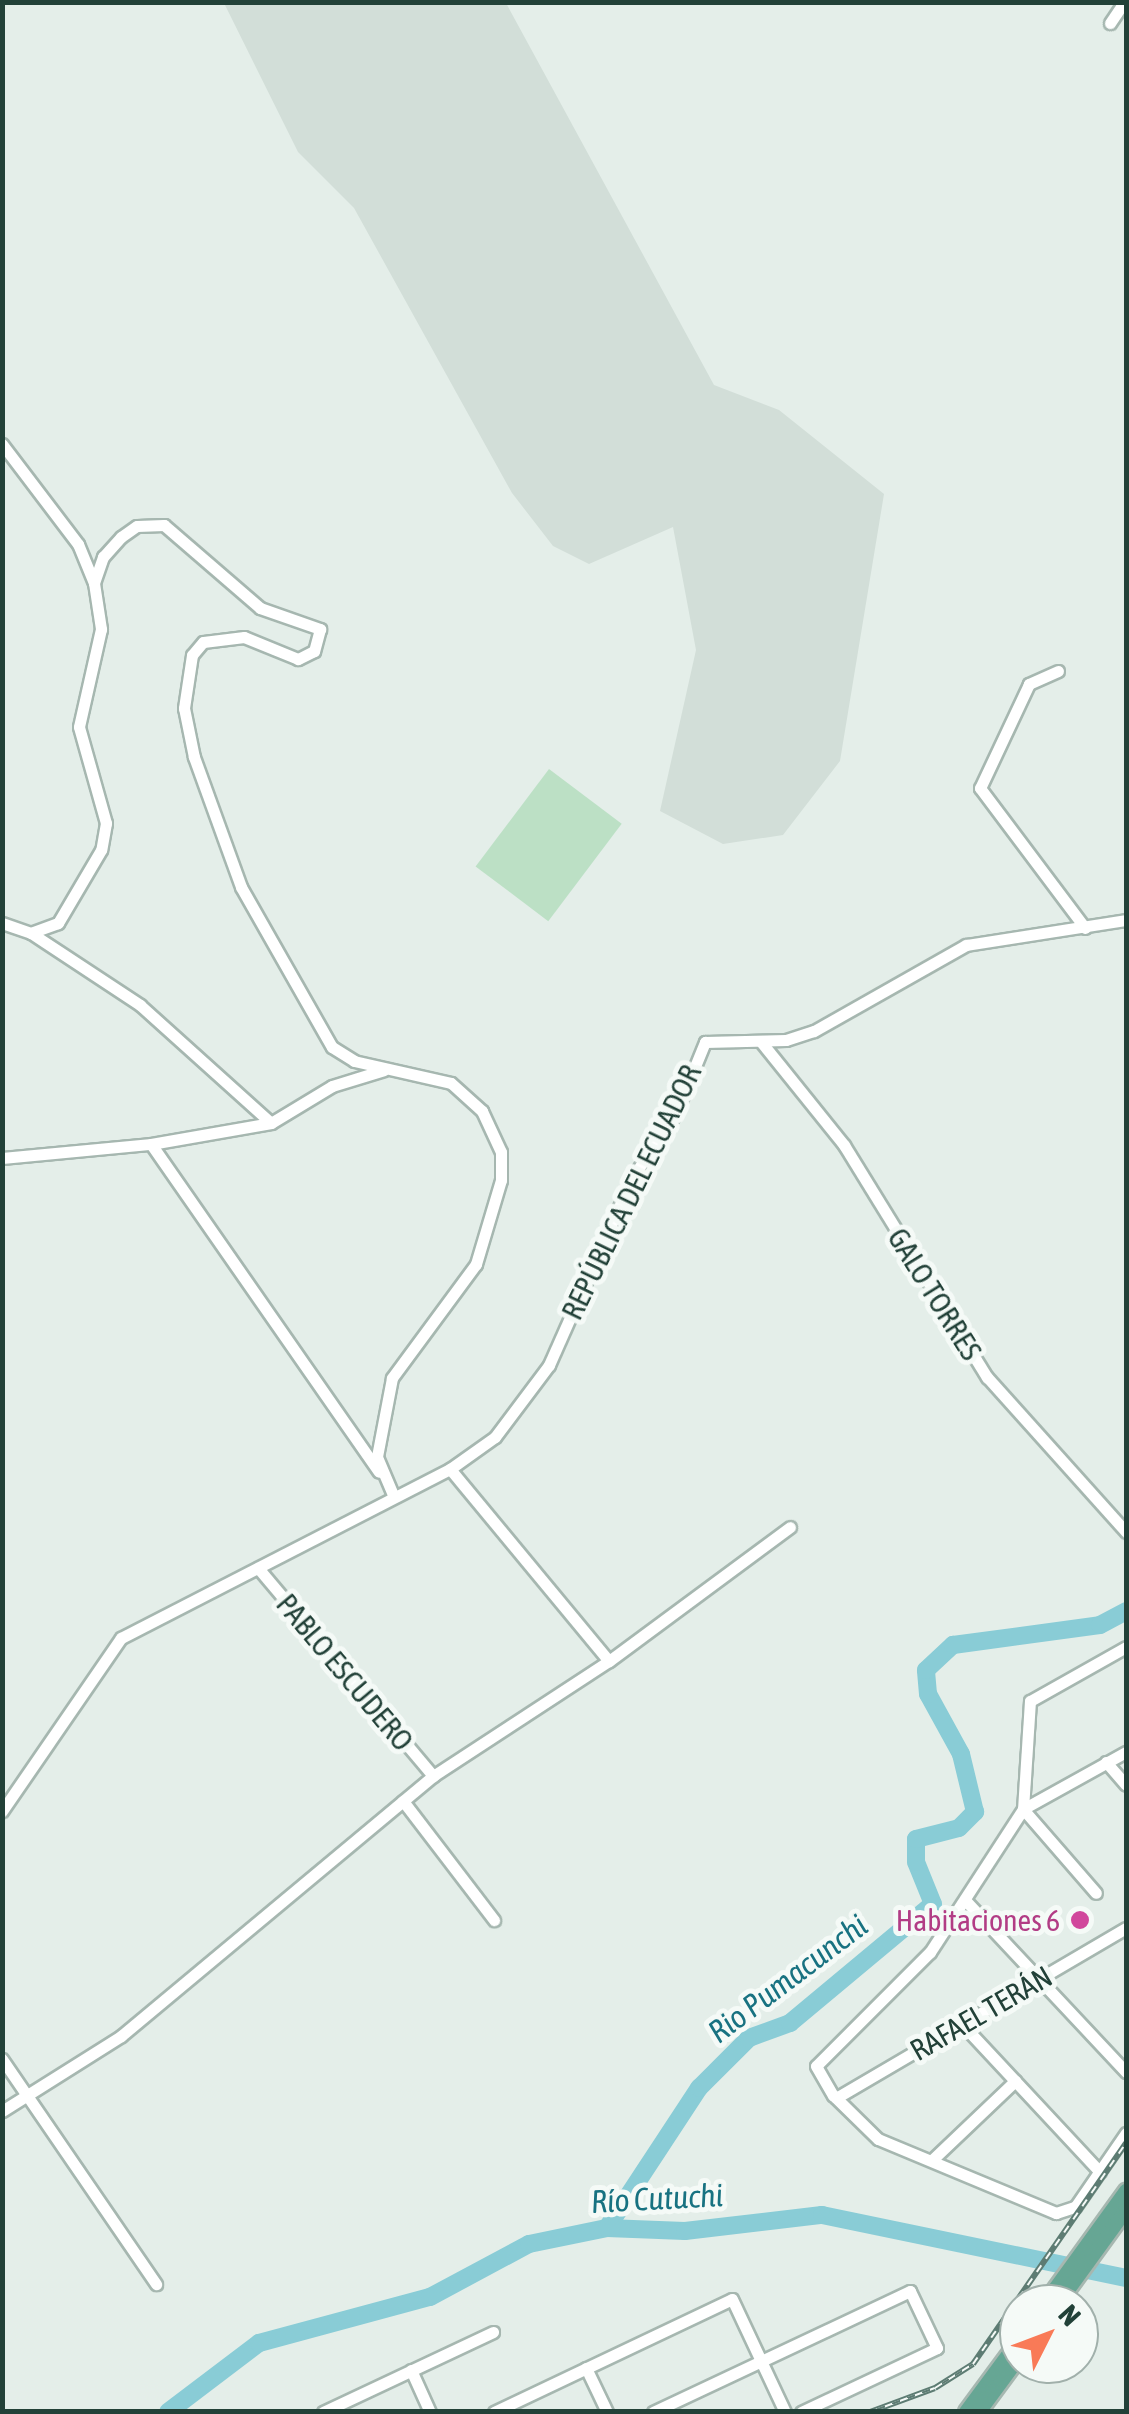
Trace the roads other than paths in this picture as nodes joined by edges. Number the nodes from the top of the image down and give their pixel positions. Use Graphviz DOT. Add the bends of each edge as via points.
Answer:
graph roads {
  1 [pos="1124,2"];
  2 [pos="1110,23"];
  3 [pos="2,444"];
  4 [pos="94,583"];
  5 [pos="1058,671"];
  6 [pos="1126,920"];
  7 [pos="2,923"];
  8 [pos="1085,928"];
  9 [pos="31,933"];
  10 [pos="762,1042"];
  11 [pos="388,1069"];
  12 [pos="271,1122"];
  13 [pos="151,1144"];
  14 [pos="2,1158"];
  15 [pos="450,1470"];
  16 [pos="378,1472"];
  17 [pos="394,1497"];
  18 [pos="790,1527"];
  19 [pos="1126,1532"];
  20 [pos="258,1568"];
  21 [pos="1126,1647"];
  22 [pos="609,1662"];
  23 [pos="1126,1752"];
  24 [pos="1106,1762"];
  25 [pos="432,1776"];
  26 [pos="1126,1785"];
  27 [pos="403,1801"];
  28 [pos="1023,1809"];
  29 [pos="2,1811"];
  30 [pos="1096,1893"];
  31 [pos="965,1900"];
  32 [pos="494,1920"];
  33 [pos="1125,1932"];
  34 [pos="1039,1979"];
  35 [pos="962,2024"];
  36 [pos="2,2059"];
  37 [pos="1126,2072"];
  38 [pos="1016,2081"];
  39 [pos="26,2095"];
  40 [pos="836,2098"];
  41 [pos="2,2111"];
  42 [pos="1126,2133"];
  43 [pos="932,2160"];
  44 [pos="1100,2172"];
  45 [pos="1126,2191"];
  46 [pos="1119,2213"];
  47 [pos="156,2284"];
  48 [pos="1060,2284"];
  49 [pos="1071,2284"];
  50 [pos="493,2332"];
  51 [pos="761,2361"];
  52 [pos="586,2368"];
  53 [pos="411,2370"];
  54 [pos="999,2375"];
  55 [pos="999,2381"];
  56 [pos="323,2412"];
  57 [pos="430,2412"];
  58 [pos="494,2412"];
  59 [pos="607,2412"];
  60 [pos="653,2412"];
  61 [pos="786,2412"];
  62 [pos="802,2412"];
  63 [pos="966,2412"];
  64 [pos="979,2412"];
  1 -- 2 [label="street"];
  3 -- 4 [label="street" via="78,544"];
  4 -- 9 [label="street" via="100,629 79,727 106,822 101,850 58,923"];
  4 -- 11 [label="street" via="103,557 121,538 138,526 164,525 260,608 320,629 314,651 298,659 244,637 203,642 188,671 188,732 241,887 322,1030 342,1056"];
  5 -- 8 [label="street" via="1028,684 980,788"];
  6 -- 8 [label="street, REPÚBLICA DEL ECUADOR"];
  7 -- 9 [label="street"];
  8 -- 10 [label="street, REPÚBLICA DEL ECUADOR" via="966,945 814,1031"];
  9 -- 12 [label="street" via="140,1005"];
  10 -- 15 [label="street, REPÚBLICA DEL ECUADOR" via="716,1038 698,1052 676,1113 632,1178 549,1365 495,1437"];
  10 -- 19 [label="street, GALO TORRES" via="844,1145 987,1377"];
  11 -- 12 [label="street" via="332,1086"];
  11 -- 16 [label="street" via="438,1076 463,1090 492,1130 502,1180 476,1264 392,1378"];
  12 -- 13 [label="street"];
  13 -- 14 [label="street"];
  13 -- 16 [label="street"];
  15 -- 17 [label="street, REPÚBLICA DEL ECUADOR"];
  15 -- 22 [label="street"];
  16 -- 17 [label="street"];
  17 -- 20 [label="street, REPÚBLICA DEL ECUADOR"];
  18 -- 22 [label="street"];
  20 -- 25 [label="street, PABLO ESCUDERO"];
  20 -- 29 [label="street, REPÚBLICA DEL ECUADOR" via="122,1638"];
  21 -- 28 [label="street" via="1030,1701"];
  22 -- 25 [label="street"];
  23 -- 24 [label="street"];
  24 -- 26 [label="street"];
  24 -- 28 [label="street"];
  25 -- 27 [label="street"];
  27 -- 32 [label="street"];
  27 -- 39 [label="street" via="121,2036"];
  28 -- 30 [label="street"];
  28 -- 31 [label="street"];
  31 -- 34 [label="street"];
  31 -- 40 [label="street" via="930,1952 816,2066"];
  33 -- 34 [label="street, RAFAEL TERÁN"];
  34 -- 35 [label="street, RAFAEL TERÁN"];
  34 -- 37 [label="street"];
  35 -- 38 [label="street"];
  35 -- 40 [label="street, RAFAEL TERÁN"];
  36 -- 39 [label="street"];
  38 -- 43 [label="street"];
  38 -- 44 [label="street"];
  39 -- 41 [label="street"];
  39 -- 47 [label="street"];
  40 -- 43 [label="street" via="878,2138"];
  42 -- 44 [label="street"];
  43 -- 44 [label="street" via="1056,2213 1074,2207"];
  45 -- 46 [label="main road"];
  46 -- 48 [label="main road"];
  46 -- 49 [label="main road"];
  50 -- 53 [label="street"];
  51 -- 52 [label="street" via="732,2300"];
  51 -- 60 [label="street"];
  51 -- 61 [label="street"];
  51 -- 62 [label="street" via="910,2291 937,2348"];
  52 -- 58 [label="street"];
  52 -- 59 [label="street"];
  53 -- 56 [label="street"];
  53 -- 57 [label="street"];
  54 -- 63 [label="main road"];
  55 -- 64 [label="main road"];
}
